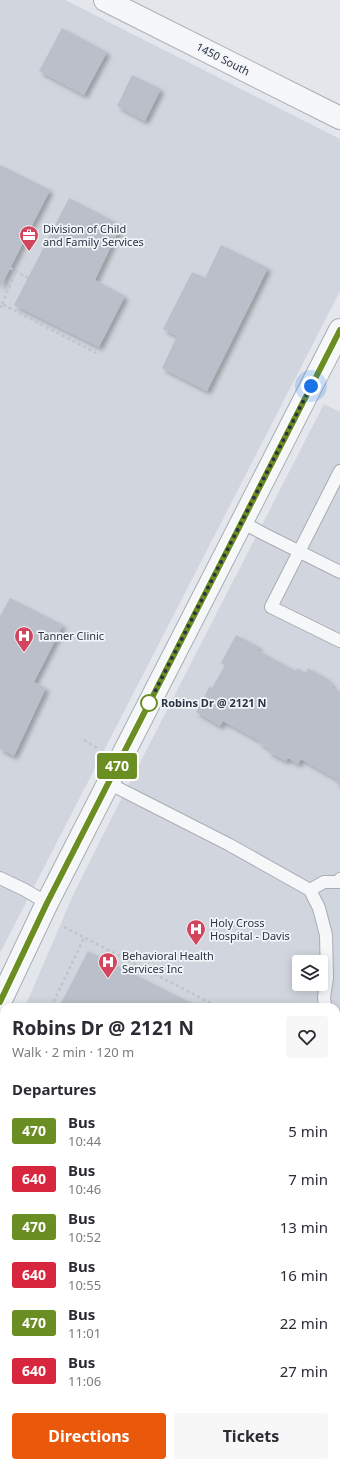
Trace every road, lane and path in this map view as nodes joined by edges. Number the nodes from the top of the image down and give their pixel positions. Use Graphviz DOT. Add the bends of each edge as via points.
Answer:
graph roads {
  1 [pos="106,0"];
  2 [pos="340,118"];
  3 [pos="10,268"];
  4 [pos="16,271"];
  5 [pos="28,278"];
  6 [pos="1,306"];
  7 [pos="340,330"];
  8 [pos="96,353"];
  9 [pos="340,471"];
  10 [pos="242,522"];
  11 [pos="299,551"];
  12 [pos="340,572"];
  13 [pos="340,641"];
  14 [pos="84,740"];
  15 [pos="97,748"];
  16 [pos="108,783"];
  17 [pos="0,878"];
  18 [pos="339,881"];
  19 [pos="310,890"];
  20 [pos="47,903"];
  21 [pos="64,927"];
  22 [pos="84,938"];
  23 [pos="1,998"];
  24 [pos="53,1003"];
  25 [pos="210,1003"];
  26 [pos="325,1003"];
  1 -- 2 [label="street, 1450 South"];
  3 -- 4 [label="path"];
  4 -- 5 [label="path"];
  4 -- 6 [label="path"];
  6 -- 8 [label="path"];
  7 -- 10 [label="street"];
  9 -- 11 [label="lane"];
  10 -- 11 [label="lane"];
  10 -- 16 [label="street"];
  11 -- 12 [label="lane"];
  11 -- 13 [label="lane" via="271,608"];
  14 -- 15 [label="path"];
  16 -- 19 [label="lane" via="228,844"];
  16 -- 20 [label="street"];
  17 -- 20 [label="lane"];
  18 -- 19 [label="lane" via="324,882"];
  19 -- 26 [label="lane" via="319,908 326,935"];
  20 -- 23 [label="street"];
  21 -- 22 [label="path"];
  22 -- 24 [label="path"];
  22 -- 25 [label="path"];
}
